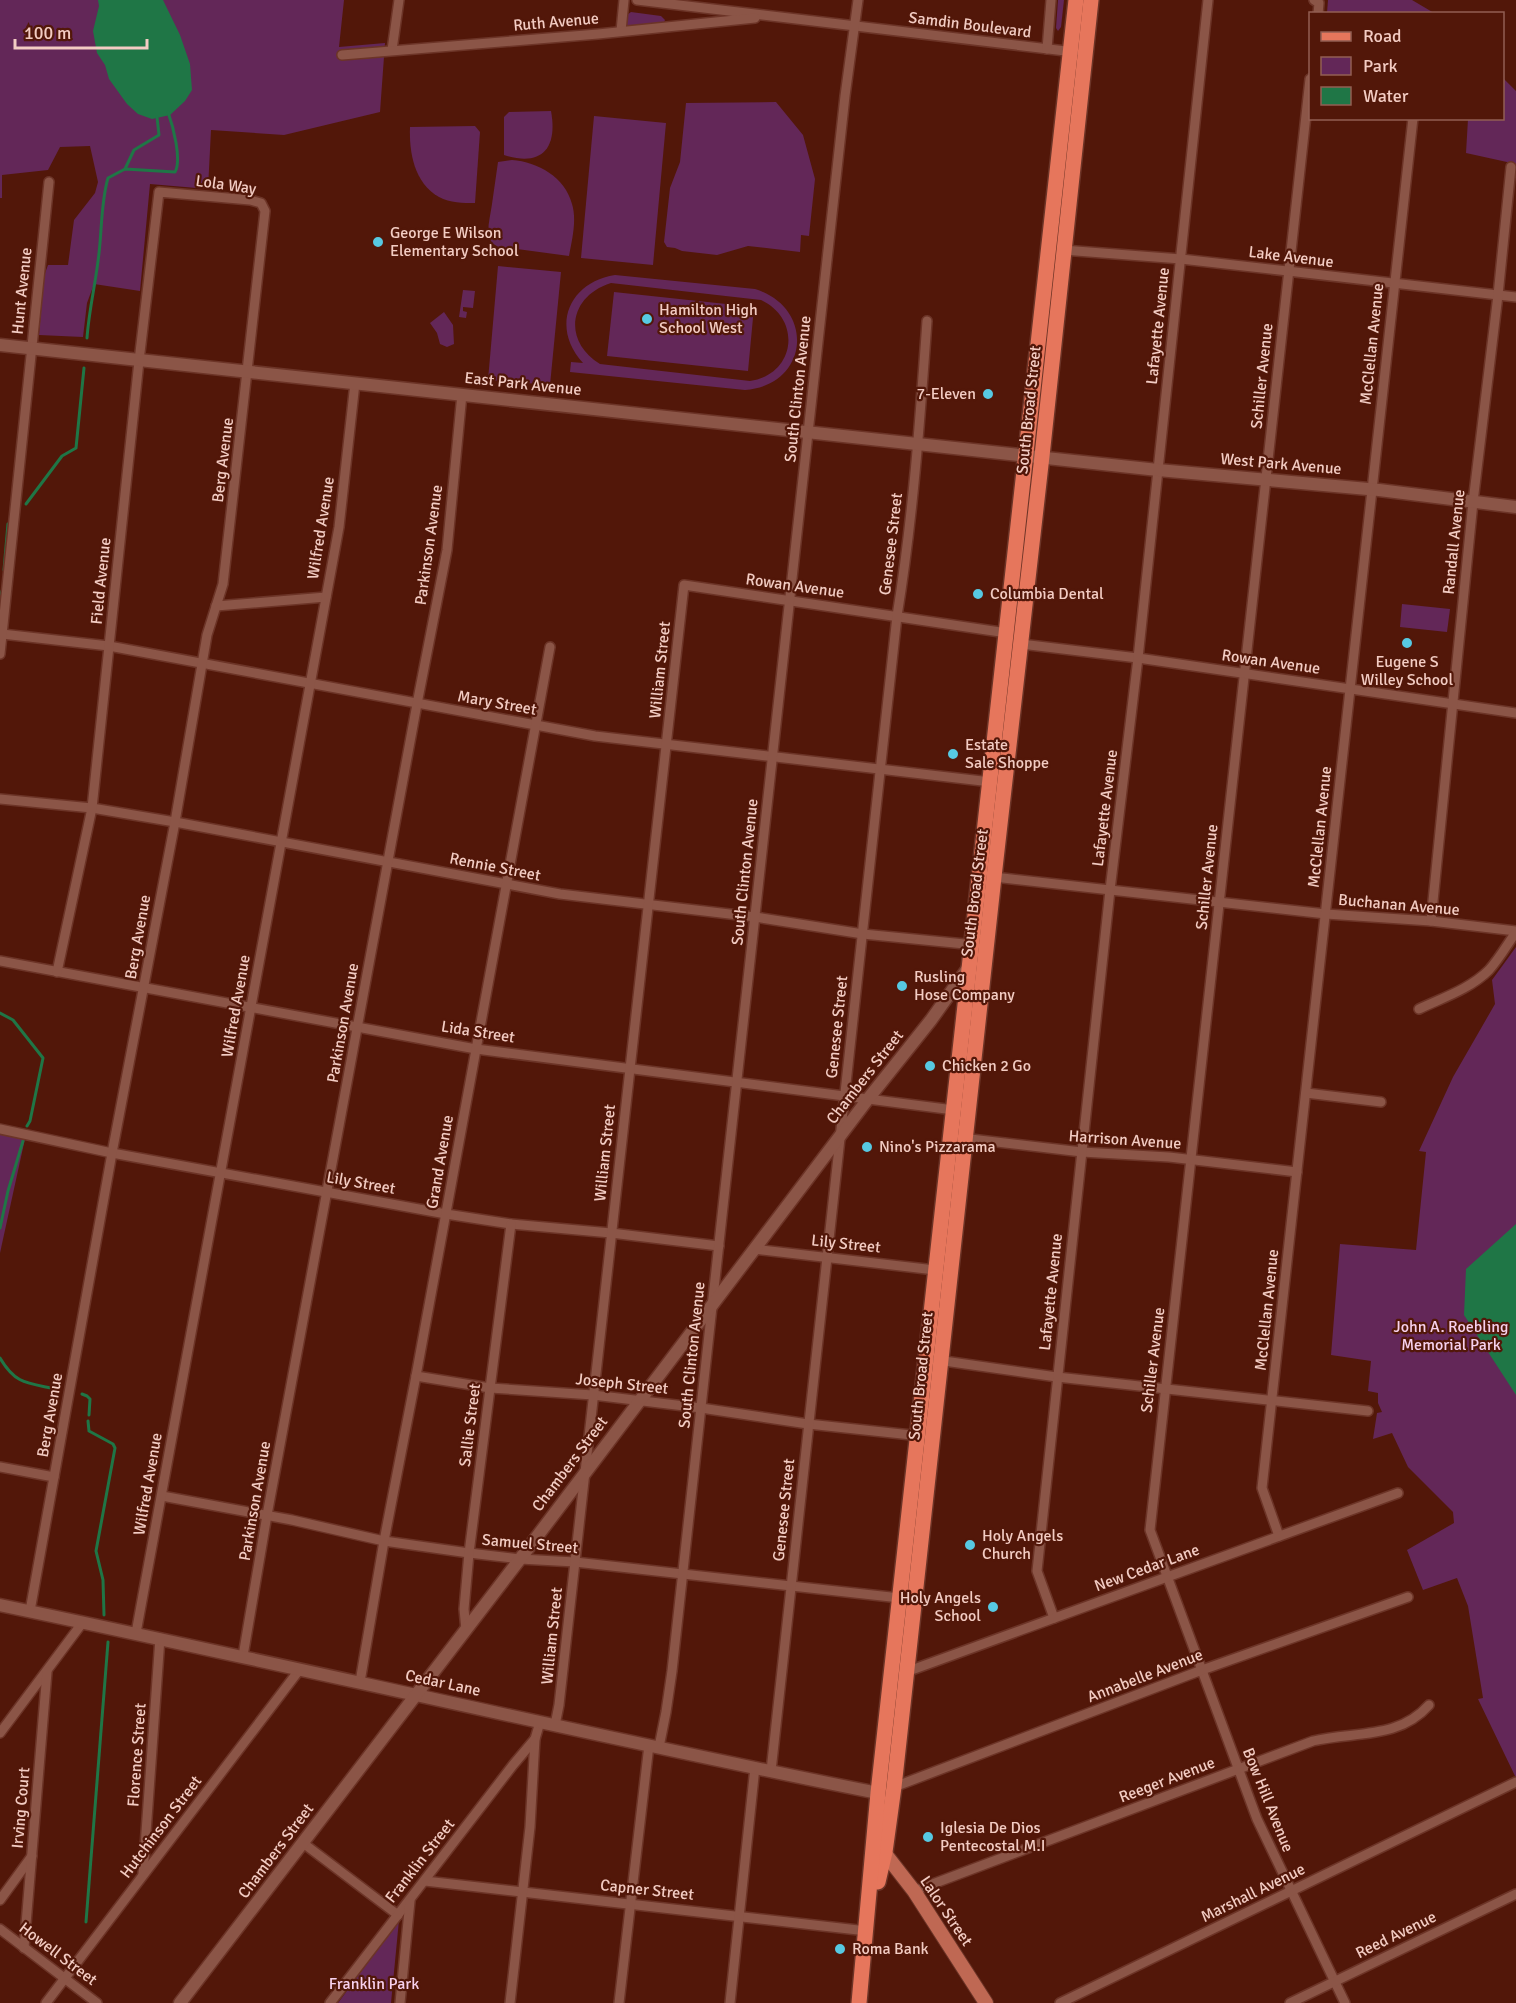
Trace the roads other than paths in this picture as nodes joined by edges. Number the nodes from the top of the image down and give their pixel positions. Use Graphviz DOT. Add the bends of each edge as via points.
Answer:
graph roads {
  1 [pos="399,0"];
  2 [pos="624,0"];
  3 [pos="637,0"];
  4 [pos="858,0"];
  5 [pos="1051,0"];
  6 [pos="1076,0"];
  7 [pos="1091,0"];
  8 [pos="1208,0"];
  9 [pos="772,16"];
  10 [pos="855,26"];
  11 [pos="621,31"];
  12 [pos="1047,49"];
  13 [pos="392,50"];
  14 [pos="1078,52"];
  15 [pos="342,54"];
  16 [pos="1309,96"];
  17 [pos="1413,120"];
  18 [pos="1511,167"];
  19 [pos="49,182"];
  20 [pos="159,192"];
  21 [pos="1063,250"];
  22 [pos="1181,259"];
  23 [pos="259,267"];
  24 [pos="1288,272"];
  25 [pos="1394,284"];
  26 [pos="1498,295"];
  27 [pos="1516,297"];
  28 [pos="927,321"];
  29 [pos="0,345"];
  30 [pos="31,348"];
  31 [pos="139,361"];
  32 [pos="248,372"];
  33 [pos="355,383"];
  34 [pos="462,394"];
  35 [pos="808,432"];
  36 [pos="918,443"];
  37 [pos="1026,454"];
  38 [pos="1042,456"];
  39 [pos="1158,470"];
  40 [pos="1266,480"];
  41 [pos="1372,489"];
  42 [pos="1473,502"];
  43 [pos="1516,507"];
  44 [pos="684,585"];
  45 [pos="326,597"];
  46 [pos="790,600"];
  47 [pos="216,606"];
  48 [pos="897,616"];
  49 [pos="1007,633"];
  50 [pos="2,634"];
  51 [pos="1021,644"];
  52 [pos="109,646"];
  53 [pos="550,647"];
  54 [pos="0,654"];
  55 [pos="1138,658"];
  56 [pos="203,662"];
  57 [pos="1244,675"];
  58 [pos="310,684"];
  59 [pos="1349,688"];
  60 [pos="417,704"];
  61 [pos="1453,704"];
  62 [pos="1516,713"];
  63 [pos="536,724"];
  64 [pos="667,744"];
  65 [pos="773,757"];
  66 [pos="881,770"];
  67 [pos="990,782"];
  68 [pos="0,799"];
  69 [pos="92,808"];
  70 [pos="175,822"];
  71 [pos="281,842"];
  72 [pos="388,862"];
  73 [pos="994,877"];
  74 [pos="506,884"];
  75 [pos="1110,890"];
  76 [pos="1219,902"];
  77 [pos="648,905"];
  78 [pos="1326,914"];
  79 [pos="755,917"];
  80 [pos="983,919"];
  81 [pos="1431,921"];
  82 [pos="1516,931"];
  83 [pos="862,934"];
  84 [pos="980,945"];
  85 [pos="0,961"];
  86 [pos="970,965"];
  87 [pos="57,972"];
  88 [pos="144,988"];
  89 [pos="251,1007"];
  90 [pos="1419,1008"];
  91 [pos="358,1027"];
  92 [pos="476,1049"];
  93 [pos="630,1068"];
  94 [pos="737,1082"];
  95 [pos="1306,1093"];
  96 [pos="845,1096"];
  97 [pos="868,1099"];
  98 [pos="1381,1102"];
  99 [pos="954,1110"];
  100 [pos="0,1129"];
  101 [pos="841,1135"];
  102 [pos="958,1138"];
  103 [pos="1082,1152"];
  104 [pos="112,1153"];
  105 [pos="1191,1160"];
  106 [pos="1297,1172"];
  107 [pos="220,1173"];
  108 [pos="327,1192"];
  109 [pos="446,1214"];
  110 [pos="511,1224"];
  111 [pos="611,1233"];
  112 [pos="719,1246"];
  113 [pos="754,1249"];
  114 [pos="827,1257"];
  115 [pos="935,1270"];
  116 [pos="713,1303"];
  117 [pos="933,1360"];
  118 [pos="416,1376"];
  119 [pos="1057,1377"];
  120 [pos="490,1388"];
  121 [pos="1164,1388"];
  122 [pos="593,1395"];
  123 [pos="1272,1399"];
  124 [pos="638,1401"];
  125 [pos="701,1408"];
  126 [pos="1368,1411"];
  127 [pos="808,1424"];
  128 [pos="925,1437"];
  129 [pos="0,1467"];
  130 [pos="585,1472"];
  131 [pos="54,1477"];
  132 [pos="1398,1492"];
  133 [pos="162,1496"];
  134 [pos="267,1515"];
  135 [pos="1279,1536"];
  136 [pos="384,1541"];
  137 [pos="469,1553"];
  138 [pos="520,1559"];
  139 [pos="575,1562"];
  140 [pos="683,1574"];
  141 [pos="1167,1577"];
  142 [pos="791,1586"];
  143 [pos="1408,1597"];
  144 [pos="900,1598"];
  145 [pos="0,1605"];
  146 [pos="30,1611"];
  147 [pos="1054,1618"];
  148 [pos="83,1622"];
  149 [pos="466,1630"];
  150 [pos="136,1633"];
  151 [pos="160,1638"];
  152 [pos="243,1656"];
  153 [pos="300,1669"];
  154 [pos="1202,1670"];
  155 [pos="47,1672"];
  156 [pos="906,1672"];
  157 [pos="360,1682"];
  158 [pos="416,1695"];
  159 [pos="1428,1705"];
  160 [pos="540,1722"];
  161 [pos="555,1725"];
  162 [pos="0,1733"];
  163 [pos="535,1739"];
  164 [pos="654,1746"];
  165 [pos="755,1767"];
  166 [pos="1238,1769"];
  167 [pos="771,1771"];
  168 [pos="1516,1782"];
  169 [pos="894,1787"];
  170 [pos="878,1793"];
  171 [pos="874,1840"];
  172 [pos="303,1843"];
  173 [pos="885,1852"];
  174 [pos="32,1856"];
  175 [pos="143,1874"];
  176 [pos="424,1881"];
  177 [pos="914,1891"];
  178 [pos="1291,1891"];
  179 [pos="522,1892"];
  180 [pos="1516,1894"];
  181 [pos="0,1899"];
  182 [pos="410,1900"];
  183 [pos="630,1904"];
  184 [pos="398,1915"];
  185 [pos="740,1916"];
  186 [pos="0,1929"];
  187 [pos="867,1931"];
  188 [pos="24,1948"];
  189 [pos="65,1978"];
  190 [pos="1335,1981"];
  191 [pos="983,2002"];
  192 [pos="46,2003"];
  193 [pos="97,2003"];
  194 [pos="180,2003"];
  195 [pos="330,2003"];
  196 [pos="400,2003"];
  197 [pos="510,2003"];
  198 [pos="619,2003"];
  199 [pos="730,2003"];
  200 [pos="859,2003"];
  201 [pos="1060,2003"];
  202 [pos="1290,2003"];
  203 [pos="1346,2003"];
  1 -- 13 [label="street"];
  2 -- 11 [label="street"];
  3 -- 9 [label="street, Samdin Boulevard"];
  4 -- 10 [label="street, South Clinton Avenue"];
  5 -- 12 [label="street"];
  6 -- 14 [label="main road, South Broad Street"];
  7 -- 14 [label="main road, South Broad Street"];
  8 -- 22 [label="street, Lafayette Avenue"];
  9 -- 10 [label="street, Samdin Boulevard"];
  9 -- 11 [label="street, Ruth Avenue"];
  10 -- 12 [label="street, Samdin Boulevard"];
  10 -- 35 [label="street, South Clinton Avenue"];
  11 -- 13 [label="street, Ruth Avenue"];
  12 -- 14 [label="street, Samdin Boulevard"];
  13 -- 15 [label="street, Ruth Avenue"];
  14 -- 21 [label="main road, South Broad Street"];
  14 -- 37 [label="main road, South Broad Street"];
  16 -- 24 [label="street, Schiller Avenue"];
  17 -- 25 [label="street, McClellan Avenue"];
  18 -- 26 [label="street, Randall Avenue"];
  19 -- 30 [label="street, Hunt Avenue"];
  20 -- 23 [label="street, Lola Way" via="261,203 265,211"];
  20 -- 31 [label="street, Field Avenue"];
  21 -- 22 [label="street, Lake Avenue"];
  21 -- 38 [label="main road, South Broad Street"];
  22 -- 24 [label="street, Lake Avenue"];
  22 -- 39 [label="street, Lafayette Avenue"];
  23 -- 32 [label="street, Berg Avenue"];
  24 -- 25 [label="street, Lake Avenue"];
  24 -- 40 [label="street, Schiller Avenue"];
  25 -- 26 [label="street, Lake Avenue"];
  25 -- 41 [label="street, McClellan Avenue"];
  26 -- 27 [label="street, Lake Avenue"];
  26 -- 42 [label="street, Randall Avenue"];
  28 -- 36 [label="street, Genesee Street"];
  29 -- 30 [label="street, East Park Avenue"];
  30 -- 31 [label="street, East Park Avenue"];
  30 -- 50 [label="street, Hunt Avenue"];
  31 -- 32 [label="street, East Park Avenue"];
  31 -- 52 [label="street, Field Avenue"];
  32 -- 33 [label="street, East Park Avenue"];
  32 -- 47 [label="street, Berg Avenue" via="223,584"];
  33 -- 34 [label="street, East Park Avenue"];
  33 -- 45 [label="street, Wilfred Avenue" via="339,527"];
  34 -- 35 [label="street, East Park Avenue"];
  34 -- 60 [label="street, Parkinson Avenue" via="447,550"];
  35 -- 36 [label="street, East Park Avenue"];
  35 -- 46 [label="street, South Clinton Avenue"];
  36 -- 37 [label="street, East Park Avenue"];
  36 -- 48 [label="street, Genesee Street"];
  37 -- 38 [label="street, East Park Avenue"];
  37 -- 49 [label="main road, South Broad Street"];
  38 -- 39 [label="street, West Park Avenue"];
  38 -- 51 [label="main road, South Broad Street"];
  39 -- 40 [label="street, West Park Avenue"];
  39 -- 55 [label="street, Lafayette Avenue"];
  40 -- 41 [label="street, West Park Avenue"];
  40 -- 57 [label="street, Schiller Avenue"];
  41 -- 42 [label="street, West Park Avenue"];
  41 -- 59 [label="street, McClellan Avenue"];
  42 -- 43 [label="street, West Park Avenue"];
  42 -- 61 [label="street, Randall Avenue"];
  44 -- 46 [label="street, Rowan Avenue"];
  44 -- 64 [label="street, William Street"];
  45 -- 47 [label="street"];
  45 -- 58 [label="street, Wilfred Avenue"];
  46 -- 48 [label="street, Rowan Avenue"];
  46 -- 65 [label="street, South Clinton Avenue"];
  47 -- 56 [label="street, Berg Avenue"];
  48 -- 49 [label="street, Rowan Avenue"];
  48 -- 66 [label="street, Genesee Street"];
  49 -- 67 [label="main road, South Broad Street"];
  50 -- 52 [label="street, Mary Street"];
  50 -- 54 [label="street, Hunt Avenue"];
  51 -- 55 [label="street, Rowan Avenue"];
  51 -- 73 [label="main road, South Broad Street"];
  52 -- 56 [label="street, Mary Street"];
  52 -- 69 [label="street, Field Avenue"];
  53 -- 63 [label="street, Grand Avenue"];
  55 -- 57 [label="street, Rowan Avenue"];
  55 -- 75 [label="street, Lafayette Avenue"];
  56 -- 58 [label="street, Mary Street"];
  56 -- 70 [label="street, Berg Avenue"];
  57 -- 59 [label="street, Rowan Avenue"];
  57 -- 76 [label="street, Schiller Avenue"];
  58 -- 60 [label="street, Mary Street"];
  58 -- 71 [label="street, Wilfred Avenue"];
  59 -- 61 [label="street, Rowan Avenue"];
  59 -- 78 [label="street, McClellan Avenue"];
  60 -- 63 [label="street, Mary Street"];
  60 -- 72 [label="street, Parkinson Avenue"];
  61 -- 62 [label="street, Rowan Avenue"];
  61 -- 81 [label="street, Randall Avenue"];
  63 -- 64 [label="street, Mary Street"];
  63 -- 74 [label="street, Grand Avenue"];
  64 -- 65 [label="street, Mary Street"];
  64 -- 77 [label="street, William Street"];
  65 -- 66 [label="street, Mary Street"];
  65 -- 79 [label="street, South Clinton Avenue"];
  66 -- 67 [label="street, Mary Street"];
  66 -- 83 [label="street, Genesee Street"];
  67 -- 80 [label="main road, South Broad Street"];
  68 -- 69 [label="street, Rennie Street"];
  69 -- 70 [label="street, Rennie Street"];
  69 -- 87 [label="street, Field Avenue"];
  70 -- 71 [label="street, Rennie Street"];
  70 -- 88 [label="street, Berg Avenue"];
  71 -- 72 [label="street, Rennie Street"];
  71 -- 89 [label="street, Wilfred Avenue"];
  72 -- 74 [label="street, Rennie Street"];
  72 -- 91 [label="street, Parkinson Avenue"];
  73 -- 75 [label="street, Buchanan Avenue"];
  73 -- 80 [label="main road, South Broad Street"];
  74 -- 77 [label="street, Rennie Street"];
  74 -- 92 [label="street, Grand Avenue"];
  75 -- 76 [label="street, Buchanan Avenue"];
  75 -- 103 [label="street, Lafayette Avenue"];
  76 -- 78 [label="street, Buchanan Avenue"];
  76 -- 105 [label="street, Schiller Avenue"];
  77 -- 79 [label="street, Rennie Street"];
  77 -- 93 [label="street, William Street"];
  78 -- 81 [label="street, Buchanan Avenue"];
  78 -- 95 [label="street, McClellan Avenue"];
  79 -- 83 [label="street, Rennie Street"];
  79 -- 94 [label="street, South Clinton Avenue"];
  80 -- 84 [label="main road, South Broad Street"];
  81 -- 82 [label="street, Buchanan Avenue"];
  82 -- 90 [label="street" via="1480,979"];
  83 -- 84 [label="street, Rennie Street"];
  83 -- 96 [label="street, Genesee Street"];
  84 -- 86 [label="main road, South Broad Street"];
  84 -- 102 [label="main road, South Broad Street"];
  85 -- 87 [label="street, Lida Street"];
  86 -- 97 [label="street, Chambers Street" via="932,1020"];
  86 -- 99 [label="main road, South Broad Street"];
  87 -- 88 [label="street, Lida Street"];
  88 -- 89 [label="street, Lida Street"];
  88 -- 104 [label="street, Berg Avenue"];
  89 -- 91 [label="street, Lida Street"];
  89 -- 107 [label="street, Wilfred Avenue"];
  91 -- 92 [label="street, Lida Street"];
  91 -- 108 [label="street, Parkinson Avenue"];
  92 -- 93 [label="street, Lida Street"];
  92 -- 109 [label="street, Grand Avenue"];
  93 -- 94 [label="street, Lida Street"];
  93 -- 111 [label="street, William Street"];
  94 -- 96 [label="street, Lida Street"];
  94 -- 112 [label="street, South Clinton Avenue"];
  95 -- 98 [label="street"];
  95 -- 106 [label="street, McClellan Avenue"];
  96 -- 97 [label="street, Lida Street"];
  96 -- 101 [label="street, Genesee Street"];
  97 -- 99 [label="street, Lida Street"];
  97 -- 101 [label="street, Chambers Street"];
  99 -- 102 [label="main road, South Broad Street"];
  100 -- 104 [label="street, Lily Street"];
  101 -- 113 [label="street, Chambers Street"];
  101 -- 114 [label="street, Genesee Street"];
  102 -- 103 [label="street, Harrison Avenue"];
  102 -- 115 [label="main road, South Broad Street"];
  102 -- 117 [label="main road, South Broad Street"];
  103 -- 105 [label="street, Harrison Avenue"];
  103 -- 119 [label="street, Lafayette Avenue"];
  104 -- 107 [label="street, Lily Street"];
  104 -- 131 [label="street, Berg Avenue"];
  105 -- 106 [label="street, Harrison Avenue"];
  105 -- 121 [label="street, Schiller Avenue"];
  106 -- 123 [label="street, McClellan Avenue"];
  107 -- 108 [label="street, Lily Street"];
  107 -- 133 [label="street, Wilfred Avenue"];
  108 -- 109 [label="street, Lily Street"];
  108 -- 134 [label="street, Parkinson Avenue"];
  109 -- 110 [label="street, Lily Street"];
  109 -- 118 [label="street, Grand Avenue"];
  110 -- 111 [label="street, Lily Street"];
  110 -- 120 [label="street, Sallie Street"];
  111 -- 112 [label="street, Lily Street"];
  111 -- 122 [label="street, William Street"];
  112 -- 116 [label="street, South Clinton Avenue"];
  113 -- 114 [label="street, Lily Street"];
  113 -- 116 [label="street, Chambers Street"];
  114 -- 115 [label="street, Lily Street"];
  114 -- 127 [label="street, Genesee Street"];
  115 -- 117 [label="main road, South Broad Street"];
  116 -- 124 [label="street, Chambers Street"];
  116 -- 125 [label="street, South Clinton Avenue"];
  117 -- 119 [label="street"];
  117 -- 128 [label="main road, South Broad Street"];
  118 -- 120 [label="street, Joseph Street"];
  118 -- 136 [label="street, Grand Avenue"];
  119 -- 121 [label="street"];
  119 -- 147 [label="street, Lafayette Avenue" via="1037,1571"];
  120 -- 122 [label="street, Joseph Street"];
  120 -- 137 [label="street, Sallie Street"];
  121 -- 123 [label="street"];
  121 -- 141 [label="street, Schiller Avenue" via="1150,1530"];
  122 -- 124 [label="street, Joseph Street"];
  122 -- 130 [label="street, William Street"];
  123 -- 126 [label="street"];
  123 -- 135 [label="street, McClellan Avenue" via="1262,1488"];
  124 -- 125 [label="street, Joseph Street"];
  124 -- 130 [label="street, Chambers Street"];
  125 -- 127 [label="street, Joseph Street"];
  125 -- 140 [label="street, South Clinton Avenue"];
  127 -- 128 [label="street, Joseph Street"];
  127 -- 142 [label="street, Genesee Street"];
  128 -- 144 [label="main road, South Broad Street"];
  128 -- 156 [label="main road, South Broad Street"];
  129 -- 131 [label="street"];
  130 -- 138 [label="street, Chambers Street"];
  130 -- 139 [label="street, William Street"];
  131 -- 146 [label="street, Berg Avenue"];
  132 -- 135 [label="street, New Cedar Lane"];
  133 -- 134 [label="street, Samuel Street"];
  133 -- 150 [label="street, Wilfred Avenue"];
  134 -- 136 [label="street, Samuel Street"];
  134 -- 152 [label="street, Parkinson Avenue"];
  135 -- 141 [label="street, New Cedar Lane"];
  136 -- 137 [label="street, Samuel Street"];
  136 -- 157 [label="street, Grand Avenue"];
  137 -- 138 [label="street, Samuel Street"];
  137 -- 149 [label="street, Sallie Street"];
  138 -- 139 [label="street, Samuel Street"];
  138 -- 149 [label="street, Chambers Street"];
  139 -- 140 [label="street, Samuel Street"];
  139 -- 161 [label="street, William Street"];
  140 -- 142 [label="street, Samuel Street"];
  140 -- 164 [label="street, South Clinton Avenue" via="666,1712"];
  141 -- 147 [label="street, New Cedar Lane"];
  141 -- 154 [label="street, Schiller Avenue"];
  142 -- 144 [label="street, Samuel Street"];
  142 -- 167 [label="street, Genesee Street"];
  143 -- 154 [label="street, Annabelle Avenue"];
  144 -- 170 [label="main road, South Broad Street"];
  145 -- 146 [label="street, Cedar Lane"];
  146 -- 148 [label="street, Cedar Lane"];
  147 -- 156 [label="street, New Cedar Lane"];
  148 -- 150 [label="street, Cedar Lane"];
  148 -- 155 [label="street"];
  149 -- 158 [label="street, Chambers Street"];
  150 -- 151 [label="street, Cedar Lane"];
  151 -- 152 [label="street, Cedar Lane"];
  151 -- 175 [label="street, Florence Street"];
  152 -- 153 [label="street, Cedar Lane"];
  153 -- 157 [label="street, Cedar Lane"];
  153 -- 175 [label="street, Hutchinson Street"];
  154 -- 166 [label="street, Bow Hill Avenue"];
  154 -- 169 [label="street, Annabelle Avenue"];
  155 -- 162 [label="street"];
  155 -- 174 [label="street, Irving Court"];
  156 -- 169 [label="main road, South Broad Street"];
  157 -- 158 [label="street, Cedar Lane"];
  158 -- 160 [label="street, Cedar Lane"];
  158 -- 172 [label="street, Chambers Street"];
  159 -- 166 [label="street, Reeger Avenue" via="1418,1717 1386,1731 1330,1737"];
  160 -- 161 [label="street, Cedar Lane"];
  160 -- 163 [label="street"];
  161 -- 164 [label="street, Cedar Lane"];
  163 -- 176 [label="street, Franklin Street"];
  163 -- 179 [label="street"];
  164 -- 165 [label="street, Cedar Lane"];
  164 -- 183 [label="street, South Clinton Avenue"];
  165 -- 167 [label="street, Cedar Lane"];
  165 -- 185 [label="street"];
  166 -- 177 [label="street, Reeger Avenue"];
  166 -- 178 [label="street, Bow Hill Avenue"];
  167 -- 170 [label="street, Cedar Lane"];
  168 -- 178 [label="street, Marshall Avenue"];
  169 -- 173 [label="main road, South Broad Street"];
  170 -- 171 [label="main road, South Broad Street"];
  171 -- 173 [label="main road, Lalor Street"];
  171 -- 187 [label="main road, South Broad Street"];
  172 -- 184 [label="street"];
  172 -- 194 [label="street, Chambers Street"];
  173 -- 177 [label="main road, Lalor Street"];
  173 -- 187 [label="main road, South Broad Street"];
  174 -- 181 [label="street"];
  174 -- 188 [label="street, Irving Court"];
  175 -- 189 [label="street, Hutchinson Street"];
  176 -- 179 [label="street, Capner Street"];
  176 -- 182 [label="street, Franklin Street"];
  177 -- 191 [label="main road, Lalor Street"];
  178 -- 190 [label="street, Bow Hill Avenue"];
  178 -- 201 [label="street, Marshall Avenue"];
  179 -- 183 [label="street, Capner Street"];
  179 -- 197 [label="street"];
  180 -- 190 [label="street, Reed Avenue"];
  182 -- 184 [label="street, Franklin Street"];
  182 -- 196 [label="street"];
  183 -- 185 [label="street, Capner Street"];
  183 -- 198 [label="street, South Clinton Avenue"];
  184 -- 195 [label="street, Franklin Street"];
  185 -- 187 [label="street, Capner Street"];
  185 -- 199 [label="street"];
  186 -- 188 [label="street, Howell Street"];
  187 -- 200 [label="main road, South Broad Street"];
  188 -- 189 [label="street, Howell Street"];
  189 -- 192 [label="street, Hutchinson Street"];
  189 -- 193 [label="street, Howell Street"];
  190 -- 202 [label="street, Reed Avenue"];
  190 -- 203 [label="street, Bow Hill Avenue"];
}
